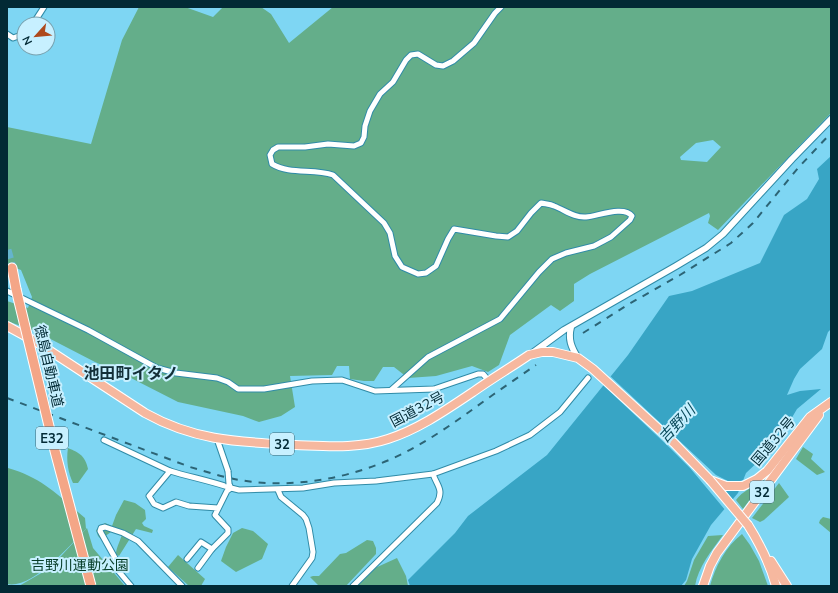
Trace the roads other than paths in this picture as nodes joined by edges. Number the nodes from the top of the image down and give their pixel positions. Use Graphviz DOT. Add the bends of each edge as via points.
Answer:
graph roads {
  1 [pos="44,7"];
  2 [pos="501,7"];
  3 [pos="38,16"];
  4 [pos="7,34"];
  5 [pos="16,37"];
  6 [pos="831,119"];
  7 [pos="12,268"];
  8 [pos="7,292"];
  9 [pos="7,326"];
  10 [pos="571,327"];
  11 [pos="529,355"];
  12 [pos="578,358"];
  13 [pos="588,378"];
  14 [pos="489,380"];
  15 [pos="391,390"];
  16 [pos="830,403"];
  17 [pos="217,439"];
  18 [pos="104,440"];
  19 [pos="170,471"];
  20 [pos="433,474"];
  21 [pos="710,480"];
  22 [pos="230,486"];
  23 [pos="278,490"];
  24 [pos="218,508"];
  25 [pos="757,539"];
  26 [pos="212,549"];
  27 [pos="187,559"];
  28 [pos="198,568"];
  29 [pos="91,586"];
  30 [pos="131,586"];
  31 [pos="182,586"];
  32 [pos="292,586"];
  33 [pos="352,586"];
  34 [pos="703,586"];
  35 [pos="776,586"];
  36 [pos="788,586"];
  1 -- 3 [label="street"];
  2 -- 15 [label="street" via="474,43 444,66 436,65 418,54 411,55 370,111 361,143 354,146 328,144 278,147 270,155 272,164 285,169 333,174 384,223 390,233 395,256 402,267 418,274 426,273 436,266 454,229 508,237 517,231 541,203 552,205 576,217 624,211 632,216 611,237 594,246 552,259 500,319 428,357"];
  4 -- 5 [label="street"];
  6 -- 10 [label="street" via="723,234 706,248"];
  7 -- 29 [label="highway, 徳島自動車道 / E32, bridge" via="55,451"];
  8 -- 15 [label="street" via="88,330 157,368 217,378 238,389 264,389 312,381 342,380 375,391"];
  9 -- 17 [label="highway, 国道32号 / 32" via="38,343 162,423"];
  10 -- 11 [label="street"];
  10 -- 12 [label="street" via="569,338"];
  11 -- 12 [label="highway, 国道32号 / 32" via="553,352"];
  11 -- 14 [label="highway, 国道32号 / 32"];
  12 -- 21 [label="highway, 国道32号 / 32" via="646,417"];
  13 -- 20 [label="street" via="560,412 530,435 496,451"];
  14 -- 15 [label="street" via="483,374 478,374 434,389"];
  14 -- 17 [label="highway, 国道32号 / 32" via="417,427 388,439 360,446 334,447"];
  16 -- 21 [label="highway, 国道32号 / 32" via="810,416 767,471 748,484 738,487 726,486"];
  16 -- 34 [label="highway, 国道32号 / 32" via="813,422 717,553"];
  17 -- 22 [label="street, bridge" via="228,471"];
  18 -- 19 [label="street"];
  19 -- 22 [label="street"];
  19 -- 24 [label="street" via="149,496 154,504 163,508 176,502 189,506"];
  20 -- 23 [label="street"];
  20 -- 33 [label="street" via="441,495 437,503"];
  21 -- 25 [label="highway, 国道32号 / 32, bridge"];
  22 -- 23 [label="street" via="239,490"];
  22 -- 24 [label="street"];
  23 -- 32 [label="street" via="281,497 306,519 313,552 312,558"];
  24 -- 26 [label="street" via="215,515 228,529 228,533"];
  25 -- 35 [label="highway, 国道32号 / 32"];
  25 -- 36 [label="highway"];
  26 -- 27 [label="street" via="201,542"];
  26 -- 28 [label="street"];
  30 -- 31 [label="street" via="115,567 115,558 100,531 102,528 123,533 138,541"];
}
